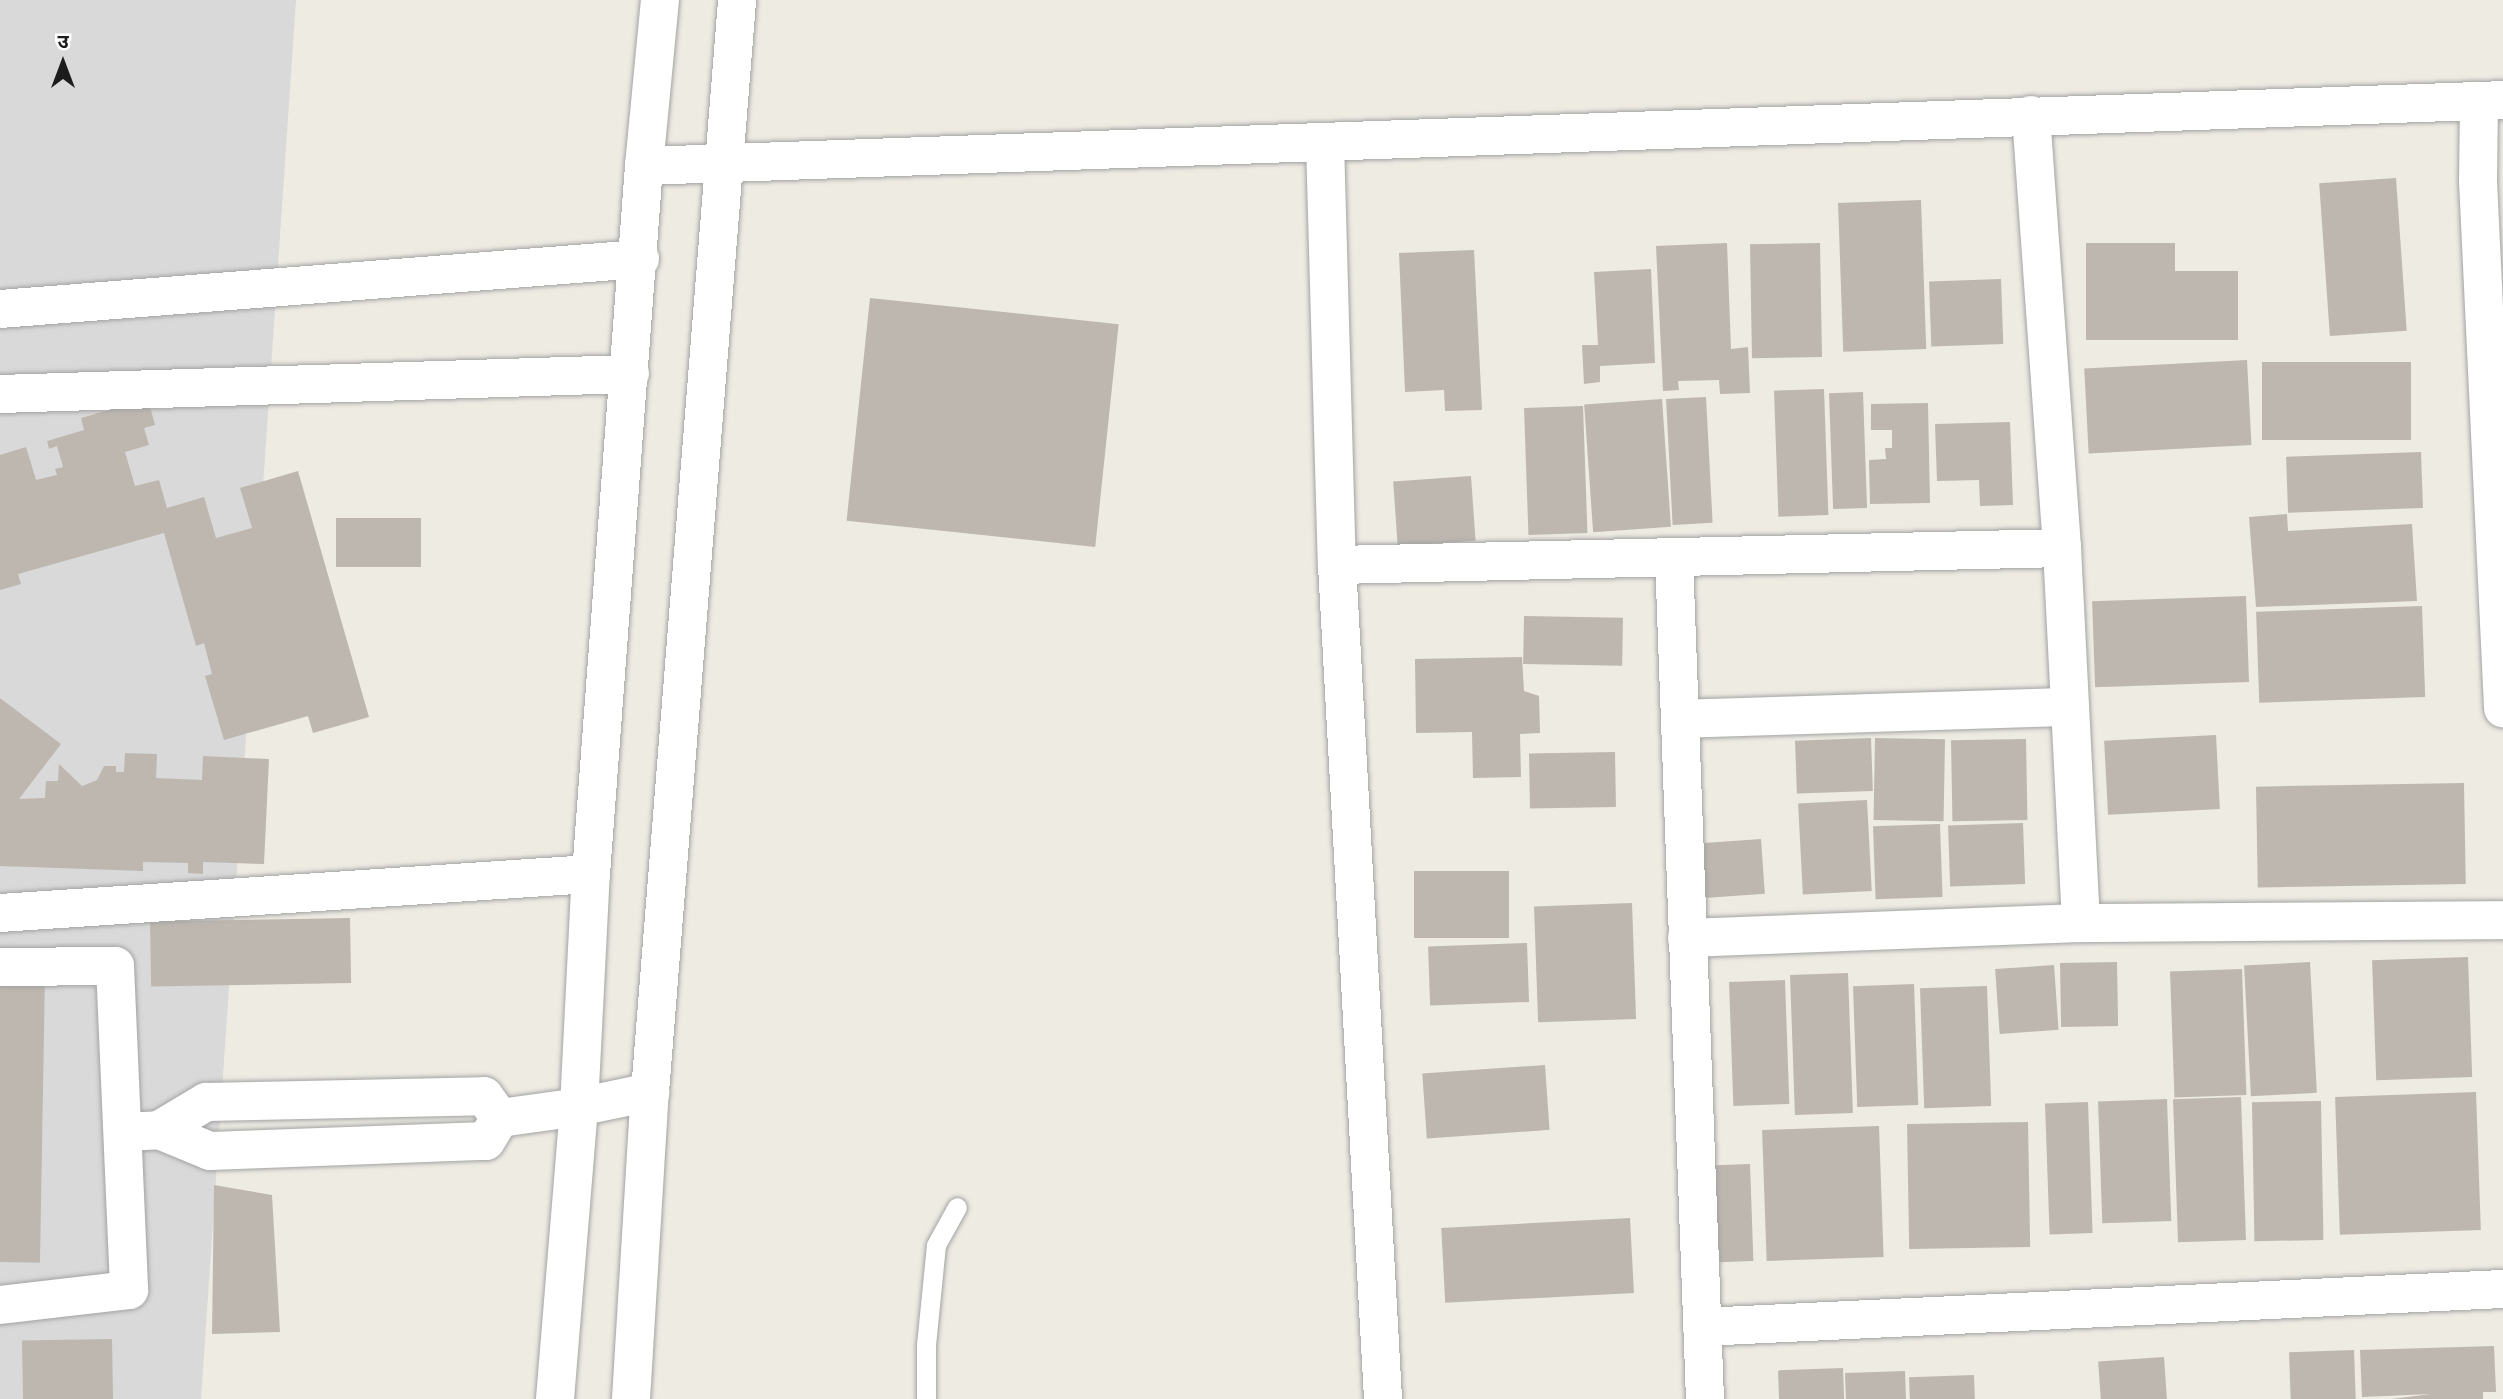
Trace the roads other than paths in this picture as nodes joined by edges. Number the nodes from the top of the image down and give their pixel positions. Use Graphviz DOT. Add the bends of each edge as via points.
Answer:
graph roads {
  1 [pos="660,0"];
  2 [pos="737,0"];
  3 [pos="2491,101"];
  4 [pos="2031,115"];
  5 [pos="1325,142"];
  6 [pos="723,163"];
  7 [pos="644,166"];
  8 [pos="640,259"];
  9 [pos="0,309"];
  10 [pos="630,374"];
  11 [pos="0,394"];
  12 [pos="2499,517"];
  13 [pos="2062,548"];
  14 [pos="1674,558"];
  15 [pos="1337,565"];
  16 [pos="2070,707"];
  17 [pos="2503,708"];
  18 [pos="1680,719"];
  19 [pos="592,874"];
  20 [pos="0,913"];
  21 [pos="2503,920"];
  22 [pos="2081,923"];
  23 [pos="1687,938"];
  24 [pos="0,967"];
  25 [pos="650,1092"];
  26 [pos="579,1107"];
  27 [pos="142,1131"];
  28 [pos="957,1207"];
  29 [pos="2503,1289"];
  30 [pos="0,1305"];
  31 [pos="1702,1327"];
  32 [pos="555,1399"];
  33 [pos="631,1399"];
  34 [pos="926,1399"];
  35 [pos="1383,1399"];
  36 [pos="1705,1399"];
  1 -- 7 [label="street"];
  2 -- 6 [label="street"];
  3 -- 4 [label="street"];
  3 -- 12 [label="street" via="2478,181"];
  4 -- 5 [label="street"];
  4 -- 13 [label="street"];
  5 -- 6 [label="street"];
  5 -- 15 [label="street"];
  6 -- 7 [label="street"];
  6 -- 25 [label="street"];
  7 -- 8 [label="street"];
  8 -- 9 [label="street"];
  8 -- 10 [label="street"];
  10 -- 11 [label="street"];
  10 -- 19 [label="street"];
  12 -- 17 [label="street"];
  13 -- 14 [label="street"];
  13 -- 16 [label="street"];
  14 -- 15 [label="street"];
  14 -- 18 [label="street"];
  15 -- 35 [label="street"];
  16 -- 18 [label="street"];
  16 -- 22 [label="street"];
  18 -- 23 [label="street"];
  19 -- 20 [label="street"];
  19 -- 26 [label="street"];
  21 -- 22 [label="street"];
  22 -- 23 [label="street"];
  23 -- 31 [label="street"];
  24 -- 27 [label="street" via="114,966"];
  25 -- 26 [label="street"];
  25 -- 33 [label="street"];
  26 -- 27 [label="street" via="500,1118 484,1096 206,1102"];
  26 -- 32 [label="street"];
  27 -- 30 [label="street" via="129,1290"];
  28 -- 34 [label="lane" via="936,1245"];
  29 -- 31 [label="street"];
  31 -- 36 [label="street"];
}
